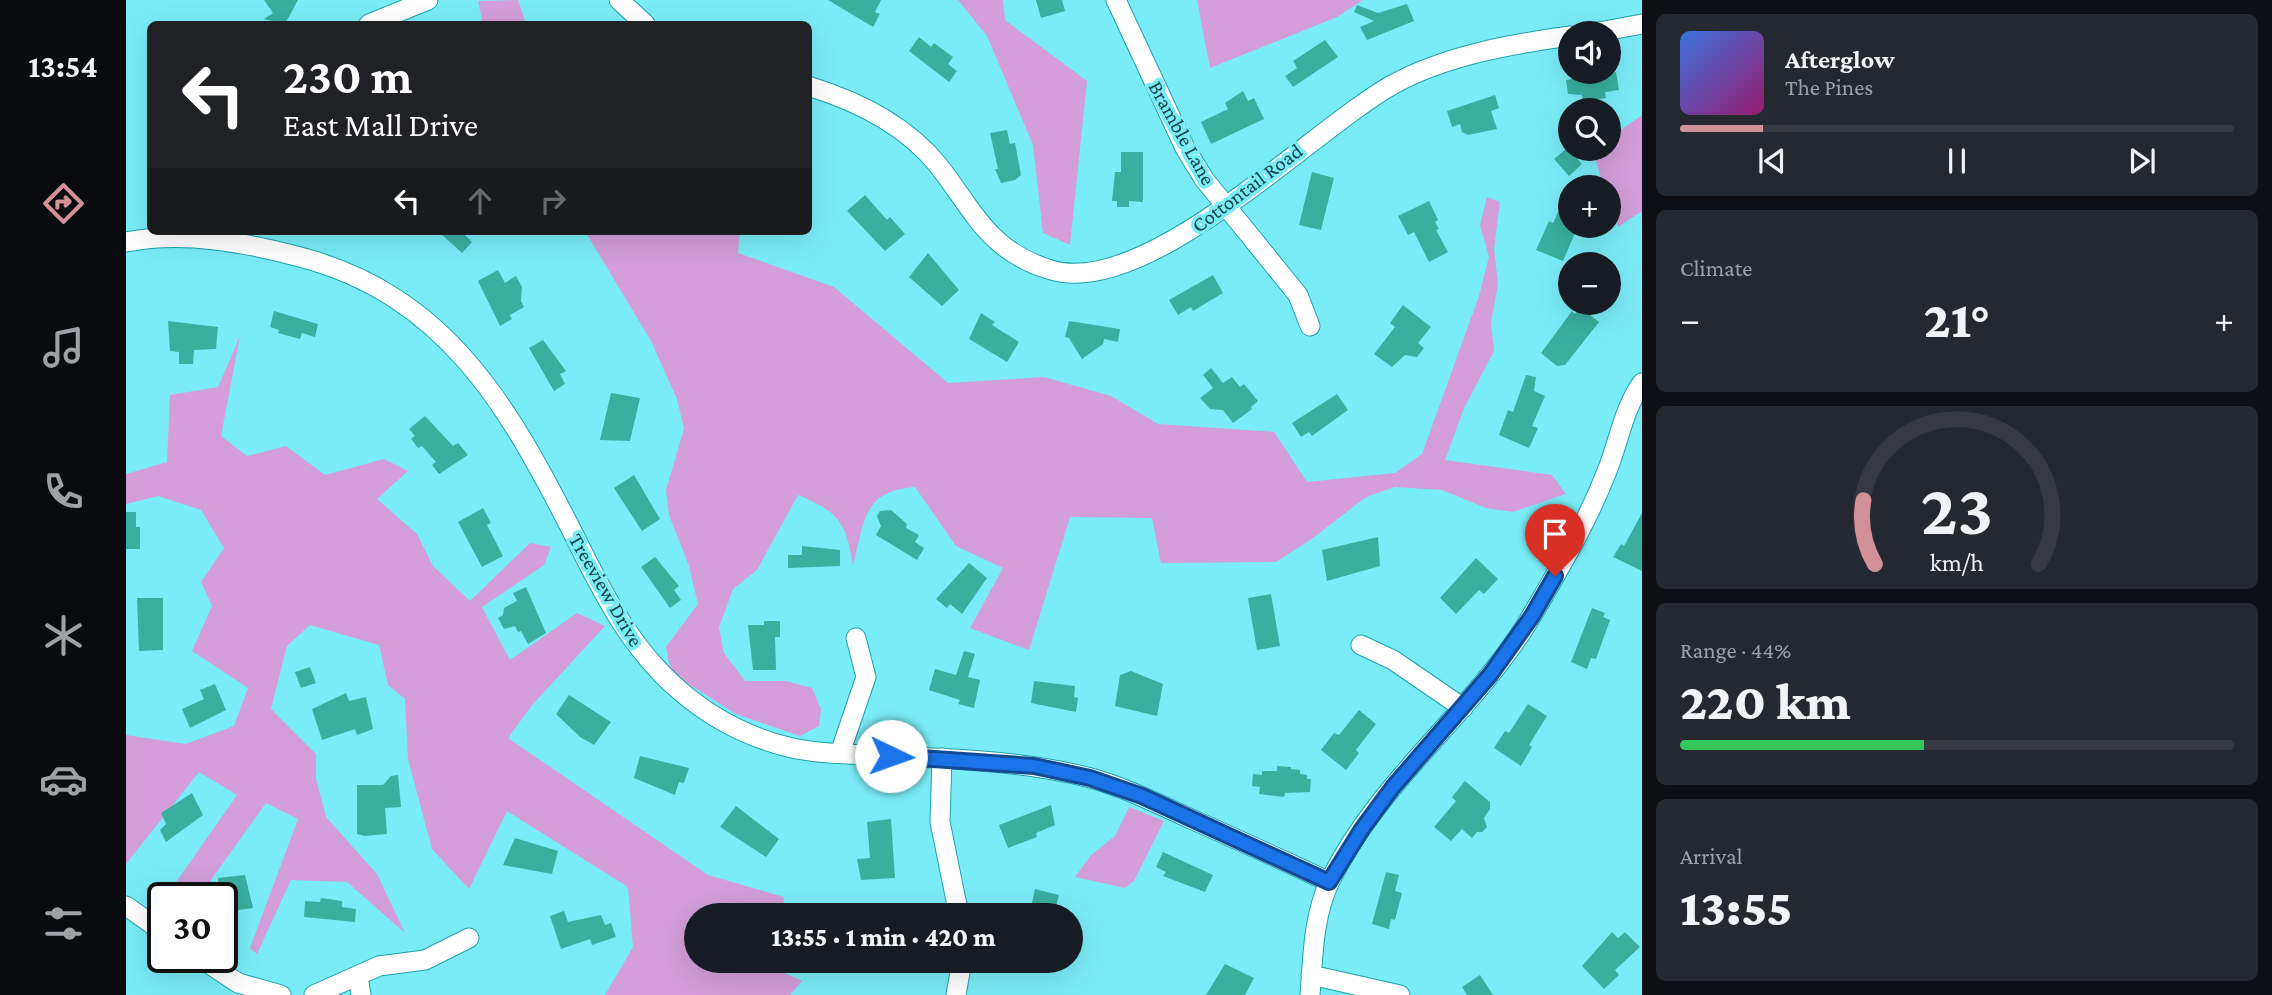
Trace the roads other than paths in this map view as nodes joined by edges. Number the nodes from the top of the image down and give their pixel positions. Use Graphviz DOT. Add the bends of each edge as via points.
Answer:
graph roads {
  1 [pos="428,0"];
  2 [pos="619,0"];
  3 [pos="1116,0"];
  4 [pos="376,21"];
  5 [pos="642,21"];
  6 [pos="1642,24"];
  7 [pos="1621,28"];
  8 [pos="1558,38"];
  9 [pos="812,88"];
  10 [pos="1227,207"];
  11 [pos="187,235"];
  12 [pos="201,235"];
  13 [pos="126,242"];
  14 [pos="1310,326"];
  15 [pos="1642,383"];
  16 [pos="856,638"];
  17 [pos="1361,645"];
  18 [pos="1463,708"];
  19 [pos="840,753"];
  20 [pos="942,758"];
  21 [pos="1329,882"];
  22 [pos="957,903"];
  23 [pos="126,906"];
  24 [pos="147,921"];
  25 [pos="470,938"];
  26 [pos="222,973"];
  27 [pos="960,973"];
  28 [pos="1310,985"];
  29 [pos="360,986"];
  30 [pos="281,995"];
  31 [pos="314,995"];
  32 [pos="956,995"];
  33 [pos="1400,995"];
  1 -- 4 [label="street"];
  2 -- 5 [label="street"];
  3 -- 10 [label="street, Bramble Lane" via="1185,148"];
  6 -- 7 [label="street"];
  8 -- 10 [label="street, Cottontail Road" via="1440,62 1394,84 1345,114"];
  9 -- 10 [label="street, Cottontail Road" via="861,106 909,138 937,163 990,236 1019,260 1055,272 1091,272 1141,257"];
  10 -- 14 [label="street, Bramble Lane" via="1298,295"];
  11 -- 13 [label="street, Treeview Drive"];
  12 -- 19 [label="street, Treeview Drive" via="316,261 365,279 409,306 460,352 504,407 534,455 598,584 647,659 710,715 790,748"];
  15 -- 18 [label="street" via="1578,536 1532,616"];
  16 -- 19 [label="street" via="866,677"];
  17 -- 18 [label="street" via="1393,660"];
  18 -- 21 [label="street" via="1393,787"];
  19 -- 20 [label="street, Treeview Drive"];
  20 -- 21 [label="street, Treeview Drive" via="1034,766 1090,778 1142,796"];
  20 -- 22 [label="street" via="940,822"];
  21 -- 28 [label="street" via="1316,924"];
  23 -- 24 [label="street"];
  25 -- 29 [label="street" via="425,960 379,966"];
  26 -- 30 [label="street" via="238,984"];
  27 -- 32 [label="street"];
  28 -- 33 [label="street"];
  29 -- 31 [label="street"];
}
